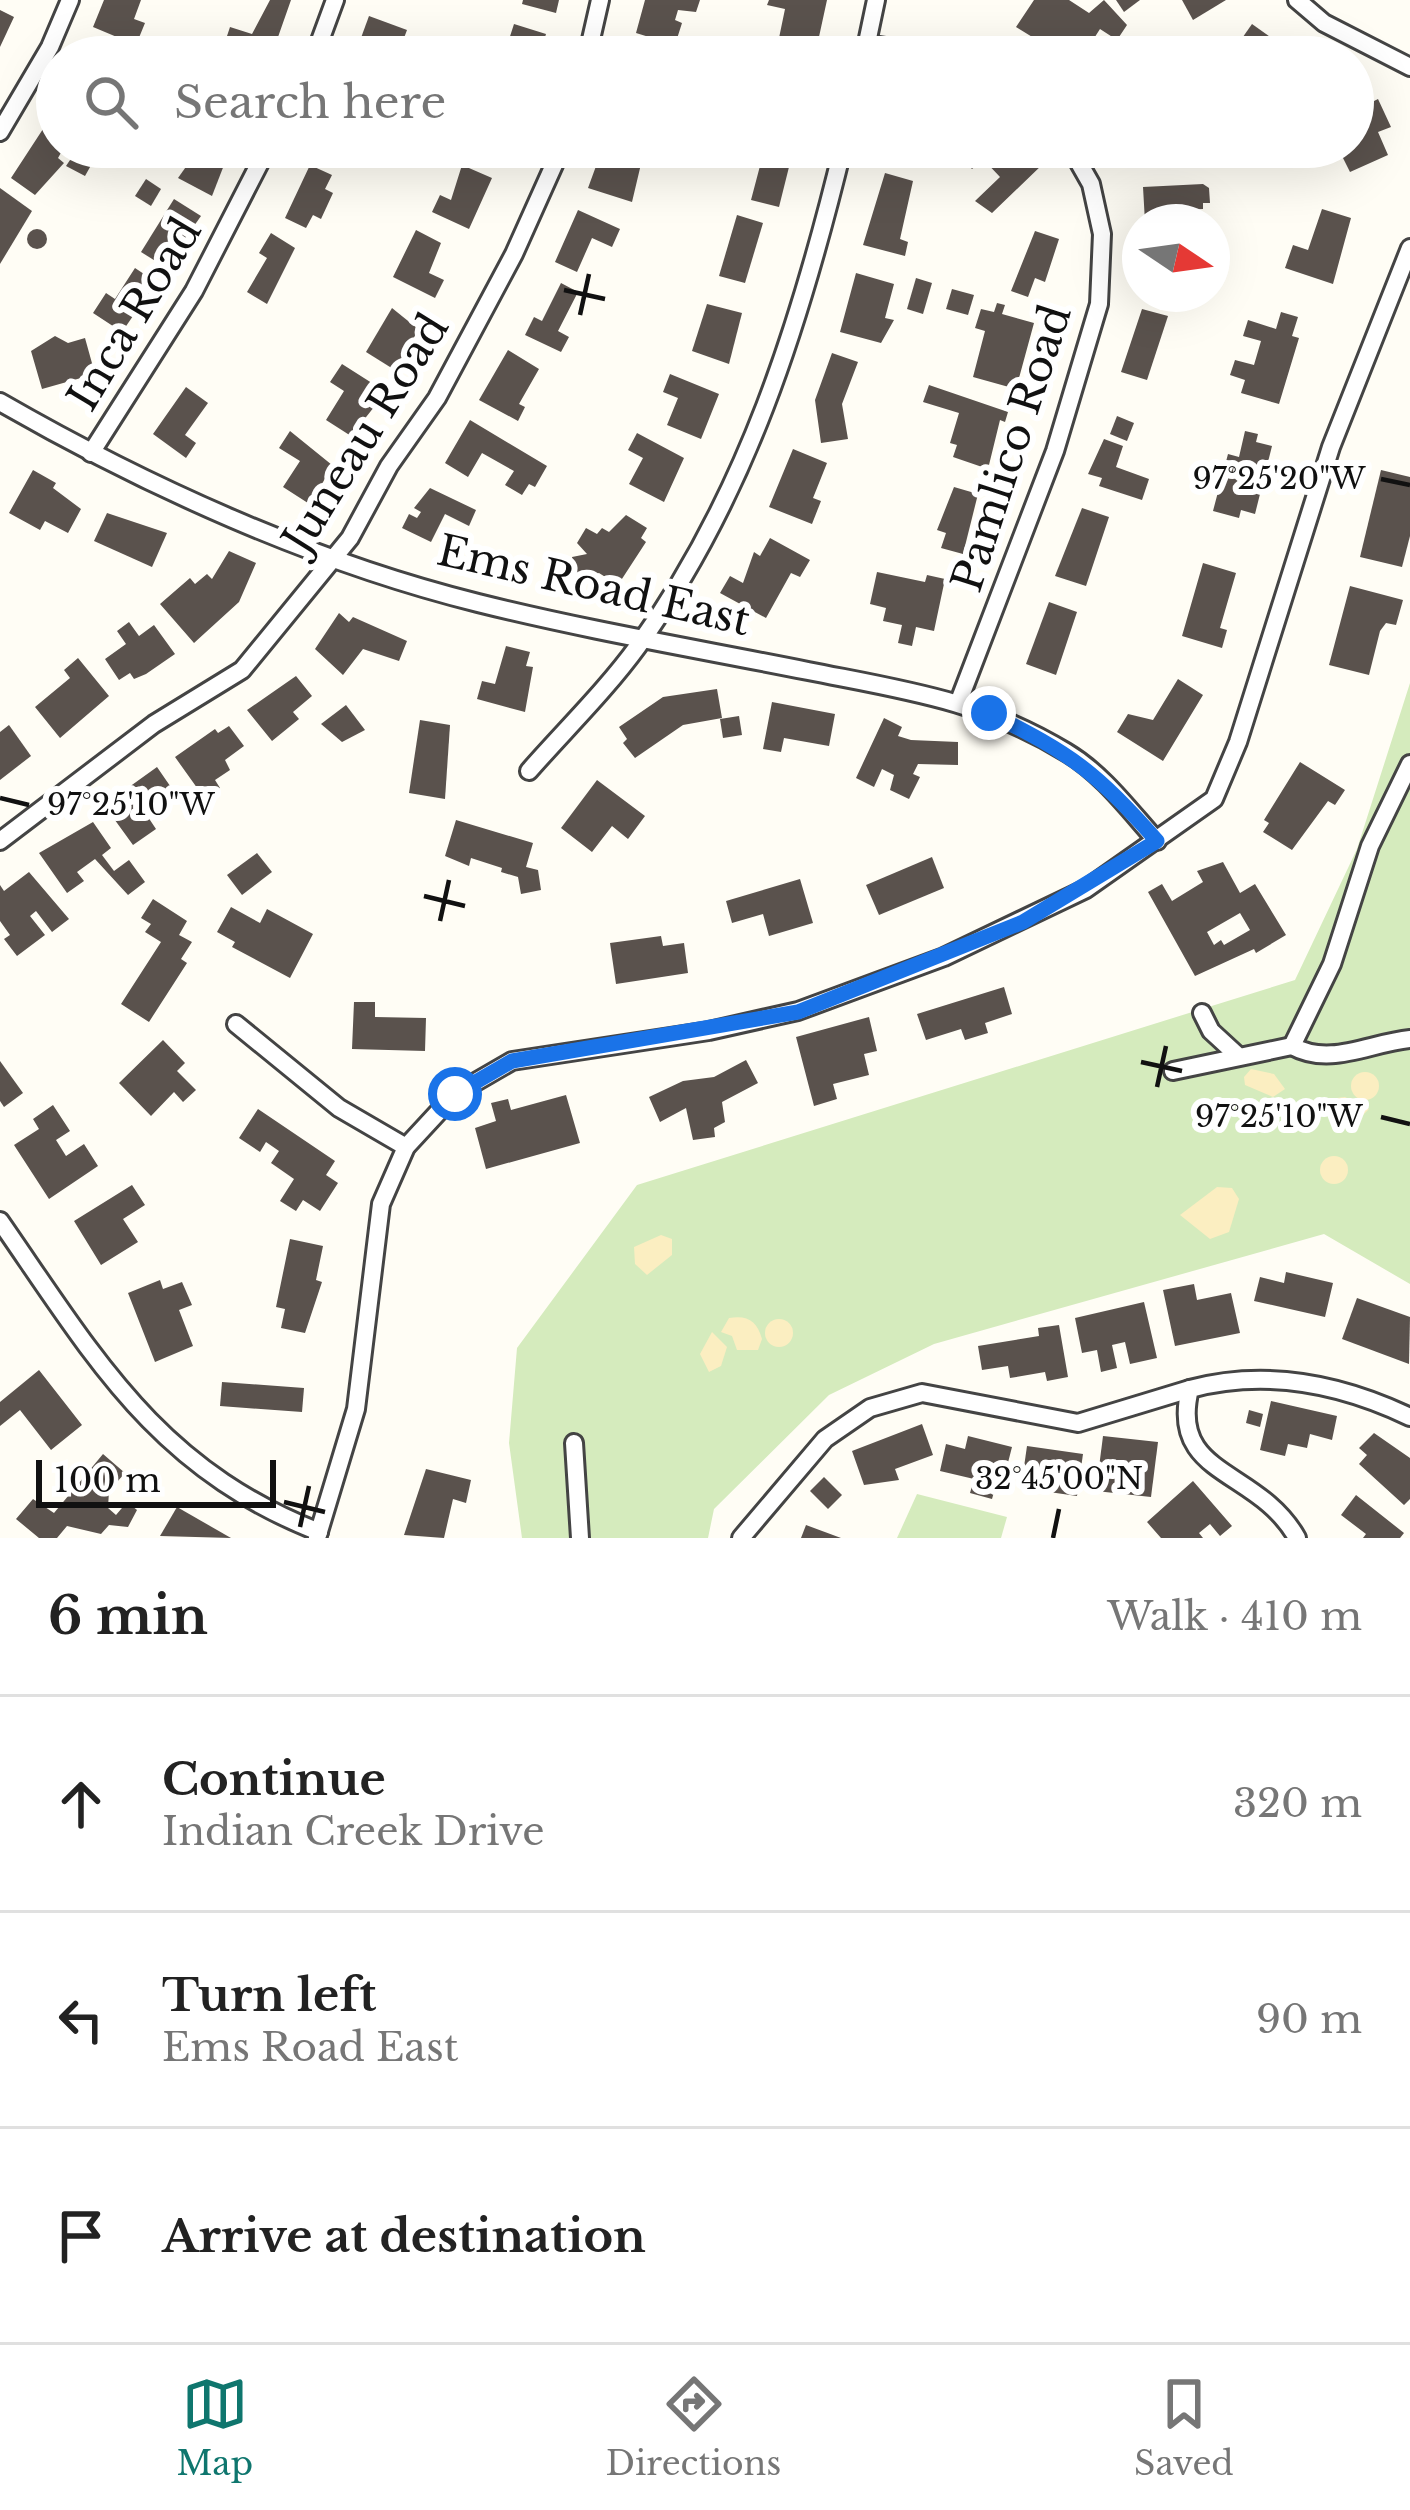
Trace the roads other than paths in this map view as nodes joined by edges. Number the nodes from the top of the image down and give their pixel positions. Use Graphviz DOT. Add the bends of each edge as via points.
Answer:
graph roads {
  1 [pos="70,0"];
  2 [pos="335,0"];
  3 [pos="600,0"];
  4 [pos="876,0"];
  5 [pos="1297,0"];
  6 [pos="55,36"];
  7 [pos="322,36"];
  8 [pos="592,36"];
  9 [pos="869,36"];
  10 [pos="1351,36"];
  11 [pos="1374,48"];
  12 [pos="1410,67"];
  13 [pos="36,71"];
  14 [pos="0,132"];
  15 [pos="257,168"];
  16 [pos="553,168"];
  17 [pos="838,168"];
  18 [pos="1082,168"];
  19 [pos="1410,248"];
  20 [pos="0,402"];
  21 [pos="92,453"];
  22 [pos="335,557"];
  23 [pos="644,636"];
  24 [pos="959,701"];
  25 [pos="1410,764"];
  26 [pos="529,771"];
  27 [pos="0,841"];
  28 [pos="1157,841"];
  29 [pos="1202,1013"];
  30 [pos="236,1024"];
  31 [pos="1410,1039"];
  32 [pos="1292,1046"];
  33 [pos="1236,1054"];
  34 [pos="1173,1071"];
  35 [pos="406,1147"];
  36 [pos="0,1221"];
  37 [pos="1190,1389"];
  38 [pos="1410,1417"];
  39 [pos="574,1443"];
  40 [pos="318,1535"];
  41 [pos="580,1538"];
  42 [pos="741,1538"];
  43 [pos="1297,1538"];
  1 -- 6 [label="street"];
  2 -- 7 [label="street"];
  3 -- 8 [label="street"];
  4 -- 9 [label="street"];
  5 -- 10 [label="street"];
  11 -- 12 [label="street"];
  13 -- 14 [label="street"];
  15 -- 21 [label="street, Inca Road" via="194,292"];
  16 -- 22 [label="street, Juneau Road" via="437,398"];
  17 -- 23 [label="street" via="762,425"];
  18 -- 24 [label="street, Pamlico Road" via="1102,234 1099,304 1055,451"];
  19 -- 28 [label="street" via="1331,447 1226,776 1214,799"];
  20 -- 21 [label="street, Ems Road East"];
  21 -- 22 [label="street, Ems Road East"];
  22 -- 23 [label="street, Ems Road East" via="476,603"];
  22 -- 27 [label="street, Juneau Road" via="242,670 154,724"];
  23 -- 24 [label="street, Ems Road East"];
  23 -- 26 [label="street"];
  24 -- 28 [label="street, Ems Road East" via="1068,753"];
  25 -- 32 [label="street"];
  28 -- 35 [label="street" via="1023,922 798,1012 512,1061 455,1094"];
  29 -- 33 [label="street"];
  30 -- 35 [label="street" via="339,1108"];
  31 -- 32 [label="street" via="1330,1056"];
  32 -- 33 [label="street"];
  33 -- 34 [label="street"];
  35 -- 40 [label="street" via="381,1204 360,1388"];
  36 -- 40 [label="street" via="110,1378 176,1448 240,1498"];
  37 -- 38 [label="street" via="1289,1380"];
  37 -- 42 [label="street" via="1078,1424 922,1394 870,1408 825,1438"];
  37 -- 43 [label="street" via="1184,1428 1196,1452 1259,1492"];
  39 -- 41 [label="street"];
}
